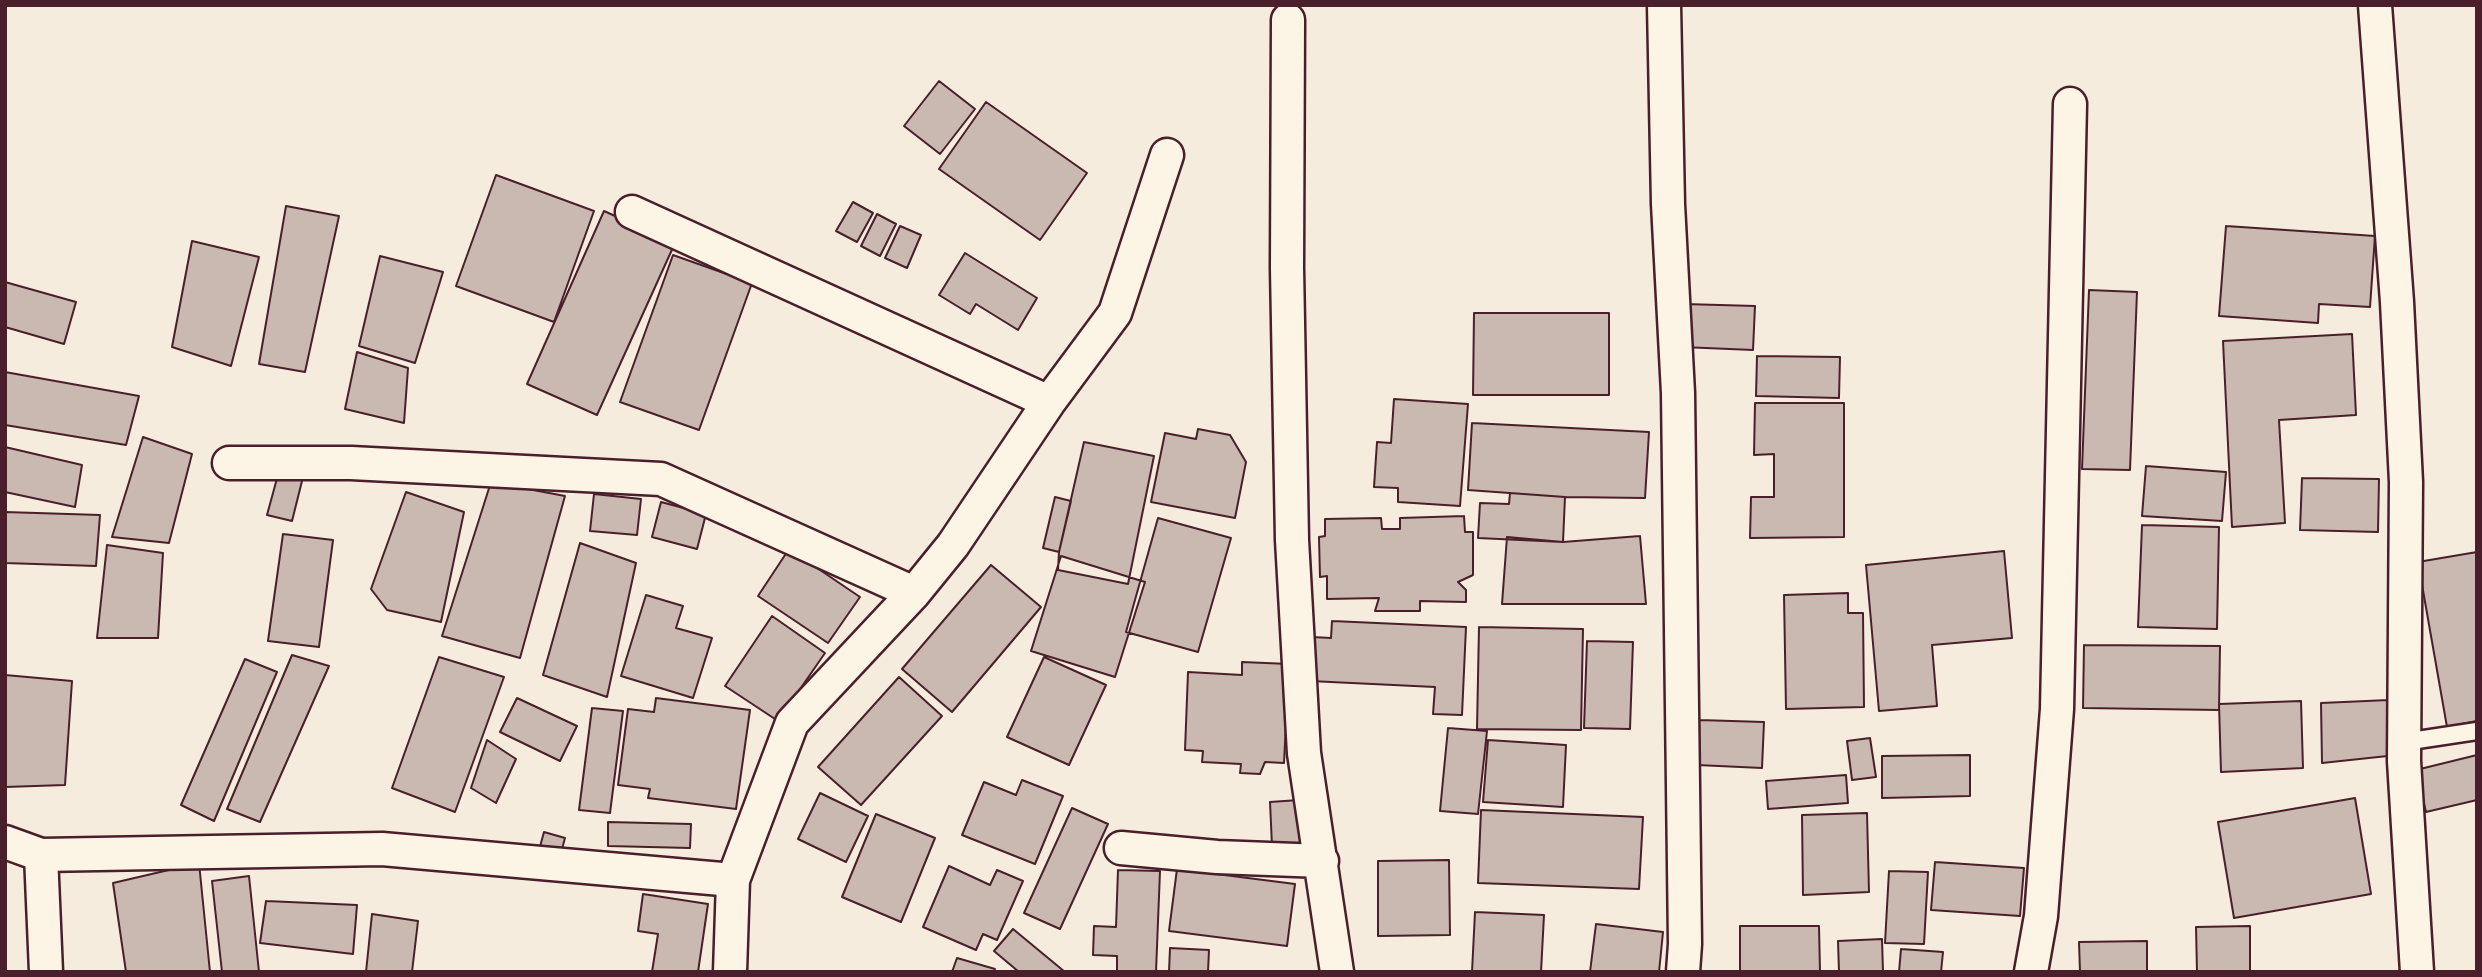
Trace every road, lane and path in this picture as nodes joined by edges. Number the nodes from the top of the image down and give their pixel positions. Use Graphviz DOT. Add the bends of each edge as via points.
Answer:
graph roads {
  1 [pos="1664,5"];
  2 [pos="2375,5"];
  3 [pos="1288,20"];
  4 [pos="2070,104"];
  5 [pos="1167,155"];
  6 [pos="632,212"];
  7 [pos="1049,401"];
  8 [pos="229,463"];
  9 [pos="914,593"];
  10 [pos="2477,731"];
  11 [pos="2404,742"];
  12 [pos="5,842"];
  13 [pos="1121,848"];
  14 [pos="41,855"];
  15 [pos="1322,861"];
  16 [pos="733,880"];
  17 [pos="46,972"];
  18 [pos="730,972"];
  19 [pos="1338,972"];
  20 [pos="1683,972"];
  21 [pos="2031,972"];
  22 [pos="2417,972"];
  1 -- 20 [label="street" via="1678,407"];
  2 -- 11 [label="street" via="2398,302 2406,482"];
  3 -- 15 [label="street" via="1292,540 1304,753"];
  4 -- 21 [label="street" via="2057,709 2041,916"];
  5 -- 7 [label="street" via="1115,313"];
  6 -- 7 [label="street"];
  7 -- 9 [label="street" via="953,544"];
  8 -- 9 [label="street" via="351,463 661,479"];
  9 -- 16 [label="street" via="792,723"];
  10 -- 11 [label="lane"];
  11 -- 22 [label="street"];
  12 -- 14 [label="street"];
  13 -- 15 [label="street"];
  14 -- 16 [label="street" via="382,849"];
  14 -- 17 [label="street"];
  15 -- 19 [label="street"];
  16 -- 18 [label="street"];
}
